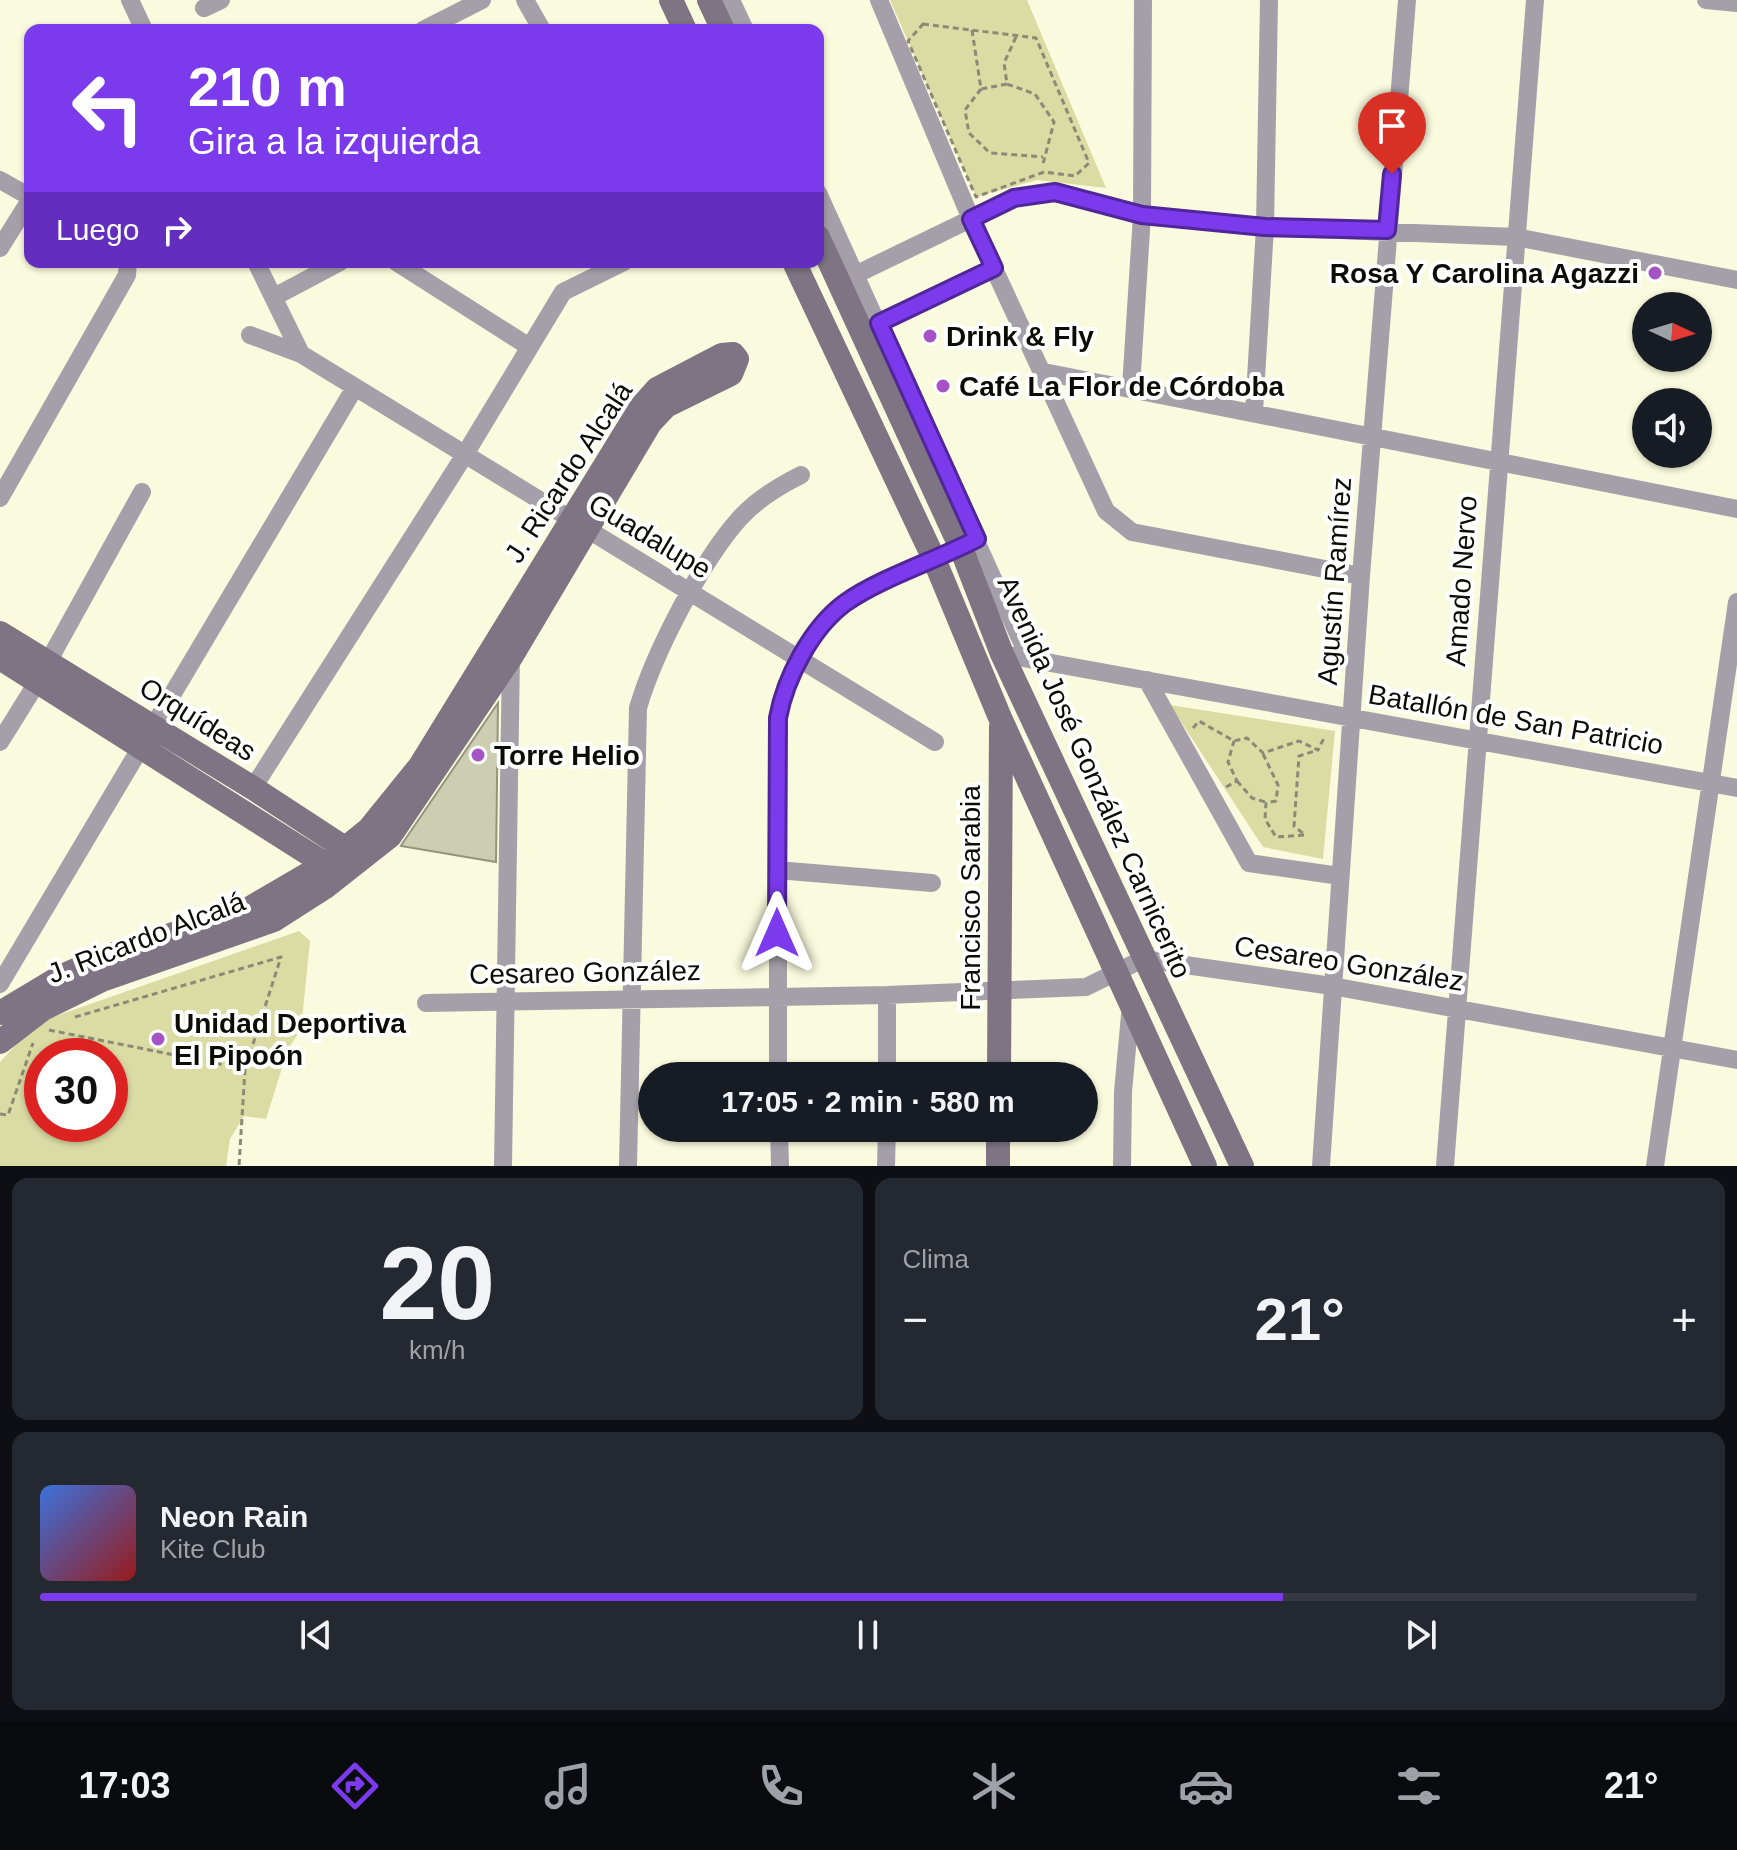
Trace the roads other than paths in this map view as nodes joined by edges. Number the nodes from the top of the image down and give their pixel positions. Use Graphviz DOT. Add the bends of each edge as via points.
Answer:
graph roads {
  1 [pos="130,0"];
  2 [pos="221,0"];
  3 [pos="482,0"];
  4 [pos="525,0"];
  5 [pos="671,0"];
  6 [pos="709,0"];
  7 [pos="731,0"];
  8 [pos="879,0"];
  9 [pos="1143,0"];
  10 [pos="1269,0"];
  11 [pos="1407,0"];
  12 [pos="1535,0"];
  13 [pos="1706,0"];
  14 [pos="1737,3"];
  15 [pos="204,8"];
  16 [pos="139,24"];
  17 [pos="435,24"];
  18 [pos="539,24"];
  19 [pos="682,24"];
  20 [pos="720,24"];
  21 [pos="742,24"];
  22 [pos="0,180"];
  23 [pos="24,194"];
  24 [pos="24,208"];
  25 [pos="824,211"];
  26 [pos="1142,215"];
  27 [pos="971,219"];
  28 [pos="1265,227"];
  29 [pos="1387,230"];
  30 [pos="1516,237"];
  31 [pos="824,245"];
  32 [pos="0,248"];
  33 [pos="128,268"];
  34 [pos="259,268"];
  35 [pos="329,268"];
  36 [pos="405,268"];
  37 [pos="612,268"];
  38 [pos="797,268"];
  39 [pos="994,268"];
  40 [pos="844,273"];
  41 [pos="1737,280"];
  42 [pos="274,297"];
  43 [pos="879,323"];
  44 [pos="250,335"];
  45 [pos="528,346"];
  46 [pos="301,354"];
  47 [pos="1044,372"];
  48 [pos="1131,387"];
  49 [pos="354,389"];
  50 [pos="1254,412"];
  51 [pos="1373,435"];
  52 [pos="464,456"];
  53 [pos="1498,461"];
  54 [pos="801,475"];
  55 [pos="142,492"];
  56 [pos="0,498"];
  57 [pos="1737,509"];
  58 [pos="579,524"];
  59 [pos="969,544"];
  60 [pos="934,559"];
  61 [pos="1361,576"];
  62 [pos="691,594"];
  63 [pos="1737,602"];
  64 [pos="508,624"];
  65 [pos="0,633"];
  66 [pos="1002,654"];
  67 [pos="511,657"];
  68 [pos="0,658"];
  69 [pos="1029,658"];
  70 [pos="801,659"];
  71 [pos="43,672"];
  72 [pos="1147,680"];
  73 [pos="1353,718"];
  74 [pos="1001,720"];
  75 [pos="151,725"];
  76 [pos="0,742"];
  77 [pos="935,742"];
  78 [pos="1477,742"];
  79 [pos="138,748"];
  80 [pos="1711,783"];
  81 [pos="253,788"];
  82 [pos="1737,788"];
  83 [pos="354,854"];
  84 [pos="334,869"];
  85 [pos="777,870"];
  86 [pos="1340,876"];
  87 [pos="932,883"];
  88 [pos="1143,959"];
  89 [pos="1119,973"];
  90 [pos="0,984"];
  91 [pos="1332,986"];
  92 [pos="1000,992"];
  93 [pos="887,995"];
  94 [pos="777,996"];
  95 [pos="631,999"];
  96 [pos="506,1000"];
  97 [pos="1131,1001"];
  98 [pos="426,1003"];
  99 [pos="1456,1008"];
  100 [pos="0,1013"];
  101 [pos="0,1042"];
  102 [pos="1673,1048"];
  103 [pos="1737,1060"];
  104 [pos="778,1062"];
  105 [pos="887,1062"];
  106 [pos="999,1062"];
  107 [pos="779,1142"];
  108 [pos="887,1142"];
  109 [pos="998,1142"];
  110 [pos="503,1166"];
  111 [pos="628,1166"];
  112 [pos="780,1166"];
  113 [pos="886,1166"];
  114 [pos="998,1166"];
  115 [pos="1122,1166"];
  116 [pos="1205,1166"];
  117 [pos="1242,1166"];
  118 [pos="1321,1166"];
  119 [pos="1445,1166"];
  120 [pos="1655,1166"];
  1 -- 16 [label="street"];
  2 -- 15 [label="street"];
  3 -- 17 [label="street"];
  4 -- 18 [label="street"];
  5 -- 19 [label="street"];
  6 -- 20 [label="street"];
  7 -- 21 [label="street"];
  8 -- 27 [label="street"];
  9 -- 26 [label="street"];
  10 -- 28 [label="street"];
  11 -- 29 [label="street, Agustín Ramírez"];
  12 -- 30 [label="street, Amado Nervo"];
  13 -- 14 [label="street"];
  22 -- 23 [label="street"];
  24 -- 32 [label="street"];
  25 -- 40 [label="street"];
  26 -- 27 [label="street" via="1055,192 1014,198"];
  26 -- 28 [label="street"];
  26 -- 48 [label="street"];
  27 -- 39 [label="street"];
  27 -- 40 [label="street"];
  28 -- 29 [label="street"];
  28 -- 50 [label="street"];
  29 -- 30 [label="street"];
  29 -- 51 [label="street, Agustín Ramírez"];
  30 -- 41 [label="street"];
  30 -- 53 [label="street, Amado Nervo"];
  31 -- 40 [label="street, Avenida José González Carnicerito"];
  33 -- 56 [label="street"];
  34 -- 42 [label="street"];
  35 -- 42 [label="street"];
  36 -- 45 [label="street"];
  37 -- 45 [label="street" via="563,292"];
  38 -- 60 [label="street, Avenida José González Carnicerito"];
  39 -- 43 [label="street"];
  39 -- 47 [label="street"];
  40 -- 43 [label="street"];
  40 -- 59 [label="street, Avenida José González Carnicerito"];
  42 -- 46 [label="street"];
  43 -- 59 [label="street"];
  44 -- 46 [label="street, Guadalupe"];
  45 -- 52 [label="street"];
  46 -- 49 [label="street, Guadalupe"];
  47 -- 48 [label="street"];
  47 -- 61 [label="street" via="1106,511 1117,523 1132,532"];
  48 -- 50 [label="street"];
  49 -- 52 [label="street, Guadalupe"];
  49 -- 75 [label="street"];
  50 -- 51 [label="street"];
  51 -- 53 [label="street"];
  51 -- 61 [label="street, Agustín Ramírez"];
  52 -- 58 [label="street, Guadalupe"];
  52 -- 81 [label="street"];
  53 -- 57 [label="street"];
  53 -- 78 [label="street, Amado Nervo"];
  54 -- 62 [label="street" via="741,517"];
  55 -- 71 [label="street"];
  58 -- 58 [label="street, J. Ricardo Alcalá" via="650,423 666,406 731,374 738,365 733,354 657,389 621,435"];
  58 -- 62 [label="street, Guadalupe"];
  58 -- 64 [label="street, J. Ricardo Alcalá"];
  58 -- 67 [label="street, J. Ricardo Alcalá"];
  59 -- 60 [label="street"];
  59 -- 66 [label="street, Avenida José González Carnicerito"];
  59 -- 69 [label="street"];
  60 -- 70 [label="street" via="845,603 823,624"];
  60 -- 74 [label="street, Avenida José González Carnicerito"];
  61 -- 73 [label="street, Agustín Ramírez"];
  62 -- 70 [label="street, Guadalupe"];
  62 -- 95 [label="street" via="647,676 638,708"];
  63 -- 80 [label="street"];
  64 -- 67 [label="street"];
  64 -- 83 [label="street, J. Ricardo Alcalá" via="420,766"];
  65 -- 71 [label="street, Orquídeas"];
  66 -- 69 [label="street, Batallón de San Patricio"];
  66 -- 88 [label="street, Avenida José González Carnicerito"];
  67 -- 83 [label="street, J. Ricardo Alcalá" via="390,836"];
  67 -- 96 [label="street"];
  68 -- 71 [label="street, Orquídeas"];
  69 -- 72 [label="street, Batallón de San Patricio"];
  70 -- 77 [label="street, Guadalupe"];
  70 -- 85 [label="street" via="778,718"];
  71 -- 75 [label="street, Orquídeas"];
  71 -- 76 [label="street"];
  71 -- 79 [label="street, Orquídeas"];
  72 -- 73 [label="street, Batallón de San Patricio"];
  72 -- 86 [label="street" via="1249,863"];
  73 -- 78 [label="street, Batallón de San Patricio"];
  73 -- 86 [label="street, Agustín Ramírez"];
  74 -- 89 [label="street, Avenida José González Carnicerito"];
  74 -- 92 [label="street, Francisco Sarabia"];
  75 -- 79 [label="street"];
  75 -- 81 [label="street, Orquídeas"];
  78 -- 80 [label="street, Batallón de San Patricio"];
  78 -- 99 [label="street, Amado Nervo"];
  79 -- 84 [label="street, Orquídeas"];
  79 -- 90 [label="street"];
  80 -- 82 [label="street, Batallón de San Patricio"];
  80 -- 102 [label="street"];
  81 -- 83 [label="street, Orquídeas"];
  83 -- 84 [label="street, J. Ricardo Alcalá"];
  84 -- 100 [label="street, J. Ricardo Alcalá" via="250,908 105,957"];
  84 -- 101 [label="street, J. Ricardo Alcalá" via="265,924 74,993 19,1024"];
  85 -- 87 [label="street"];
  85 -- 94 [label="street"];
  86 -- 91 [label="street, Agustín Ramírez"];
  88 -- 89 [label="street, Cesareo González"];
  88 -- 91 [label="street, Cesareo González"];
  88 -- 117 [label="street, Avenida José González Carnicerito"];
  89 -- 92 [label="street, Cesareo González" via="1086,987"];
  89 -- 97 [label="street, Avenida José González Carnicerito"];
  91 -- 99 [label="street, Cesareo González"];
  91 -- 118 [label="street, Agustín Ramírez"];
  92 -- 93 [label="street, Cesareo González"];
  92 -- 106 [label="street, Francisco Sarabia"];
  93 -- 94 [label="street, Cesareo González"];
  93 -- 105 [label="street"];
  94 -- 95 [label="street, Cesareo González"];
  94 -- 104 [label="street"];
  95 -- 96 [label="street, Cesareo González"];
  95 -- 111 [label="street"];
  96 -- 98 [label="street, Cesareo González"];
  96 -- 110 [label="street"];
  97 -- 115 [label="street"];
  97 -- 116 [label="street, Avenida José González Carnicerito"];
  99 -- 102 [label="street, Cesareo González"];
  99 -- 119 [label="street, Amado Nervo"];
  102 -- 103 [label="street, Cesareo González"];
  102 -- 120 [label="street"];
  107 -- 112 [label="street"];
  108 -- 113 [label="street"];
  109 -- 114 [label="street"];
}
